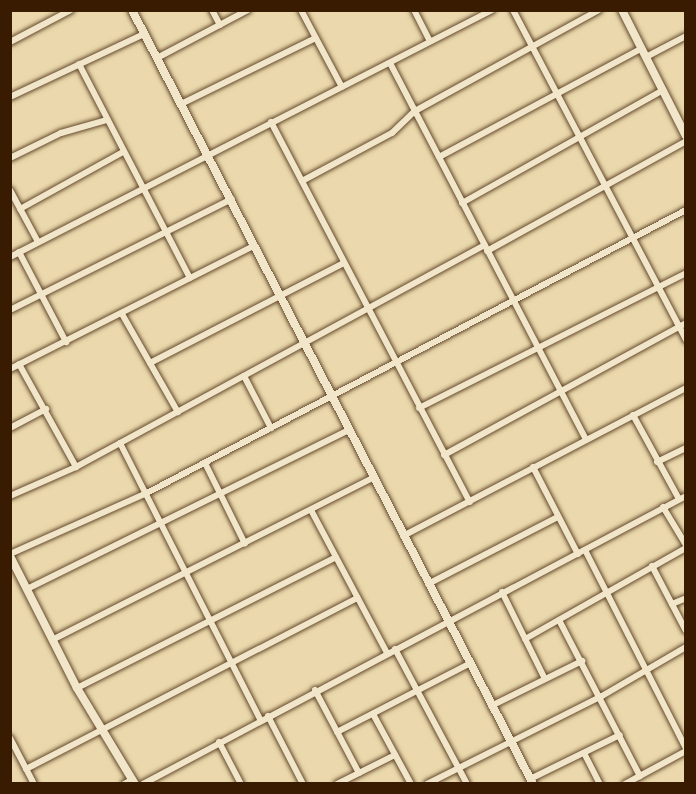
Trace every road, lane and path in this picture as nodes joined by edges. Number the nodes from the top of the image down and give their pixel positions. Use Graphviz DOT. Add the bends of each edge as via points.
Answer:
graph roads {
  1 [pos="71,10"];
  2 [pos="132,10"];
  3 [pos="212,10"];
  4 [pos="248,10"];
  5 [pos="301,10"];
  6 [pos="414,10"];
  7 [pos="492,10"];
  8 [pos="513,10"];
  9 [pos="599,10"];
  10 [pos="622,10"];
  11 [pos="220,25"];
  12 [pos="144,34"];
  13 [pos="686,36"];
  14 [pos="316,38"];
  15 [pos="430,41"];
  16 [pos="10,42"];
  17 [pos="533,46"];
  18 [pos="644,52"];
  19 [pos="156,58"];
  20 [pos="390,63"];
  21 [pos="79,64"];
  22 [pos="342,87"];
  23 [pos="10,88"];
  24 [pos="663,90"];
  25 [pos="557,92"];
  26 [pos="13,96"];
  27 [pos="181,104"];
  28 [pos="415,111"];
  29 [pos="107,120"];
  30 [pos="271,122"];
  31 [pos="579,135"];
  32 [pos="686,136"];
  33 [pos="686,141"];
  34 [pos="123,152"];
  35 [pos="207,156"];
  36 [pos="439,157"];
  37 [pos="10,158"];
  38 [pos="302,181"];
  39 [pos="142,188"];
  40 [pos="606,189"];
  41 [pos="10,190"];
  42 [pos="232,200"];
  43 [pos="462,203"];
  44 [pos="20,209"];
  45 [pos="686,210"];
  46 [pos="164,232"];
  47 [pos="633,239"];
  48 [pos="38,242"];
  49 [pos="254,246"];
  50 [pos="486,248"];
  51 [pos="19,252"];
  52 [pos="10,257"];
  53 [pos="344,263"];
  54 [pos="686,273"];
  55 [pos="190,278"];
  56 [pos="657,286"];
  57 [pos="41,295"];
  58 [pos="279,296"];
  59 [pos="513,303"];
  60 [pos="366,308"];
  61 [pos="10,310"];
  62 [pos="122,314"];
  63 [pos="682,325"];
  64 [pos="686,339"];
  65 [pos="66,342"];
  66 [pos="303,344"];
  67 [pos="537,345"];
  68 [pos="150,363"];
  69 [pos="394,363"];
  70 [pos="19,364"];
  71 [pos="10,369"];
  72 [pos="244,376"];
  73 [pos="686,388"];
  74 [pos="560,390"];
  75 [pos="331,396"];
  76 [pos="420,408"];
  77 [pos="46,409"];
  78 [pos="178,412"];
  79 [pos="633,415"];
  80 [pos="10,428"];
  81 [pos="271,428"];
  82 [pos="349,430"];
  83 [pos="586,439"];
  84 [pos="120,443"];
  85 [pos="686,448"];
  86 [pos="444,455"];
  87 [pos="657,462"];
  88 [pos="205,463"];
  89 [pos="76,467"];
  90 [pos="533,468"];
  91 [pos="373,478"];
  92 [pos="146,494"];
  93 [pos="10,496"];
  94 [pos="222,497"];
  95 [pos="682,497"];
  96 [pos="470,502"];
  97 [pos="663,507"];
  98 [pos="311,510"];
  99 [pos="558,517"];
  100 [pos="162,526"];
  101 [pos="403,537"];
  102 [pos="244,544"];
  103 [pos="686,547"];
  104 [pos="585,550"];
  105 [pos="578,554"];
  106 [pos="10,555"];
  107 [pos="336,557"];
  108 [pos="652,566"];
  109 [pos="186,574"];
  110 [pos="428,584"];
  111 [pos="27,589"];
  112 [pos="605,591"];
  113 [pos="502,592"];
  114 [pos="358,598"];
  115 [pos="686,598"];
  116 [pos="672,604"];
  117 [pos="559,620"];
  118 [pos="447,621"];
  119 [pos="210,622"];
  120 [pos="686,631"];
  121 [pos="525,639"];
  122 [pos="52,640"];
  123 [pos="686,647"];
  124 [pos="394,649"];
  125 [pos="387,653"];
  126 [pos="582,661"];
  127 [pos="469,664"];
  128 [pos="231,665"];
  129 [pos="645,668"];
  130 [pos="545,679"];
  131 [pos="77,688"];
  132 [pos="315,690"];
  133 [pos="417,692"];
  134 [pos="602,696"];
  135 [pos="491,706"];
  136 [pos="373,714"];
  137 [pos="268,716"];
  138 [pos="260,719"];
  139 [pos="106,731"];
  140 [pos="337,732"];
  141 [pos="620,735"];
  142 [pos="10,738"];
  143 [pos="511,741"];
  144 [pos="219,742"];
  145 [pos="686,749"];
  146 [pos="584,753"];
  147 [pos="395,755"];
  148 [pos="458,768"];
  149 [pos="26,769"];
  150 [pos="359,773"];
  151 [pos="639,776"];
  152 [pos="134,781"];
  153 [pos="531,781"];
  154 [pos="34,783"];
  155 [pos="124,783"];
  156 [pos="143,783"];
  157 [pos="239,783"];
  158 [pos="303,783"];
  159 [pos="337,783"];
  160 [pos="411,783"];
  161 [pos="427,783"];
  162 [pos="466,783"];
  163 [pos="600,783"];
  164 [pos="626,783"];
  1 -- 16 [label="street"];
  2 -- 12 [label="street"];
  3 -- 11 [label="street"];
  4 -- 11 [label="street"];
  5 -- 14 [label="street"];
  6 -- 15 [label="street"];
  7 -- 15 [label="street"];
  8 -- 17 [label="street"];
  9 -- 17 [label="street"];
  10 -- 18 [label="street"];
  11 -- 19 [label="street"];
  12 -- 19 [label="street"];
  12 -- 21 [label="street"];
  13 -- 18 [label="street"];
  14 -- 22 [label="street"];
  14 -- 27 [label="street"];
  15 -- 20 [label="street"];
  17 -- 25 [label="street"];
  17 -- 28 [label="street"];
  18 -- 24 [label="street"];
  18 -- 25 [label="street"];
  19 -- 27 [label="street"];
  20 -- 22 [label="street"];
  20 -- 28 [label="street"];
  21 -- 26 [label="street"];
  21 -- 29 [label="street"];
  22 -- 30 [label="street"];
  23 -- 26 [label="street"];
  24 -- 31 [label="street"];
  24 -- 32 [label="street"];
  25 -- 31 [label="street"];
  25 -- 36 [label="street"];
  27 -- 35 [label="street"];
  28 -- 36 [label="street"];
  28 -- 38 [label="street" via="392,133"];
  29 -- 34 [label="street"];
  29 -- 37 [label="street" via="61,133"];
  30 -- 35 [label="street"];
  30 -- 38 [label="street"];
  31 -- 40 [label="street"];
  31 -- 43 [label="street"];
  33 -- 40 [label="street"];
  34 -- 39 [label="street"];
  34 -- 44 [label="street"];
  35 -- 39 [label="street"];
  35 -- 42 [label="street"];
  36 -- 43 [label="street"];
  38 -- 53 [label="street"];
  39 -- 46 [label="street"];
  39 -- 48 [label="street"];
  40 -- 47 [label="street"];
  40 -- 50 [label="street"];
  41 -- 44 [label="street"];
  42 -- 46 [label="street"];
  42 -- 49 [label="street"];
  43 -- 50 [label="street"];
  44 -- 48 [label="street"];
  45 -- 47 [label="street"];
  46 -- 55 [label="street"];
  46 -- 57 [label="street"];
  47 -- 56 [label="street"];
  47 -- 59 [label="street"];
  48 -- 51 [label="street"];
  49 -- 55 [label="street"];
  49 -- 58 [label="street"];
  50 -- 59 [label="street"];
  50 -- 60 [label="street"];
  51 -- 52 [label="street"];
  51 -- 57 [label="street"];
  53 -- 58 [label="street"];
  53 -- 60 [label="street"];
  54 -- 56 [label="street"];
  55 -- 62 [label="street"];
  56 -- 63 [label="street"];
  56 -- 67 [label="street"];
  57 -- 61 [label="street"];
  57 -- 65 [label="street"];
  58 -- 66 [label="street"];
  58 -- 68 [label="street"];
  59 -- 67 [label="street"];
  59 -- 69 [label="street"];
  60 -- 66 [label="street"];
  60 -- 69 [label="street"];
  62 -- 65 [label="street"];
  62 -- 68 [label="street"];
  63 -- 64 [label="street"];
  63 -- 74 [label="street"];
  65 -- 70 [label="street"];
  66 -- 72 [label="street"];
  66 -- 75 [label="street"];
  67 -- 74 [label="street"];
  67 -- 76 [label="street"];
  68 -- 78 [label="street"];
  69 -- 75 [label="street"];
  69 -- 76 [label="street"];
  70 -- 71 [label="street"];
  70 -- 77 [label="street"];
  72 -- 78 [label="street"];
  72 -- 81 [label="street"];
  73 -- 79 [label="street"];
  74 -- 83 [label="street"];
  74 -- 86 [label="street"];
  75 -- 81 [label="street"];
  75 -- 82 [label="street"];
  76 -- 86 [label="street"];
  77 -- 80 [label="street"];
  77 -- 89 [label="street"];
  78 -- 84 [label="street"];
  79 -- 83 [label="street"];
  79 -- 87 [label="street"];
  81 -- 88 [label="street"];
  82 -- 91 [label="street"];
  82 -- 94 [label="street"];
  83 -- 90 [label="street"];
  84 -- 89 [label="street"];
  84 -- 92 [label="street"];
  85 -- 87 [label="street"];
  86 -- 96 [label="street"];
  87 -- 95 [label="street"];
  88 -- 92 [label="street"];
  88 -- 94 [label="street"];
  89 -- 93 [label="street"];
  90 -- 96 [label="street"];
  90 -- 99 [label="street"];
  91 -- 98 [label="street"];
  91 -- 101 [label="street"];
  92 -- 100 [label="street"];
  92 -- 106 [label="street"];
  94 -- 100 [label="street"];
  94 -- 102 [label="street"];
  95 -- 97 [label="street"];
  96 -- 101 [label="street"];
  97 -- 103 [label="street"];
  97 -- 104 [label="street"];
  98 -- 102 [label="street"];
  98 -- 107 [label="street"];
  99 -- 105 [label="street"];
  99 -- 110 [label="street"];
  100 -- 109 [label="street"];
  100 -- 111 [label="street"];
  101 -- 110 [label="street"];
  102 -- 109 [label="street"];
  103 -- 108 [label="street"];
  104 -- 105 [label="street"];
  104 -- 112 [label="street"];
  105 -- 113 [label="street"];
  106 -- 111 [label="street"];
  107 -- 114 [label="street"];
  107 -- 119 [label="street"];
  108 -- 112 [label="street"];
  108 -- 116 [label="street"];
  109 -- 119 [label="street"];
  109 -- 122 [label="street"];
  110 -- 118 [label="street"];
  111 -- 122 [label="street"];
  112 -- 117 [label="street"];
  112 -- 129 [label="street"];
  113 -- 118 [label="street"];
  113 -- 121 [label="street"];
  114 -- 125 [label="street"];
  114 -- 128 [label="street"];
  115 -- 116 [label="street"];
  116 -- 120 [label="street"];
  117 -- 121 [label="street"];
  117 -- 126 [label="street"];
  118 -- 124 [label="street"];
  118 -- 127 [label="street"];
  119 -- 128 [label="street"];
  119 -- 131 [label="street"];
  121 -- 130 [label="street"];
  122 -- 131 [label="street"];
  123 -- 129 [label="street"];
  124 -- 125 [label="street"];
  124 -- 133 [label="street"];
  125 -- 132 [label="street"];
  126 -- 130 [label="street"];
  126 -- 134 [label="street"];
  127 -- 133 [label="street"];
  127 -- 135 [label="street"];
  128 -- 138 [label="street"];
  128 -- 139 [label="street"];
  129 -- 134 [label="street"];
  129 -- 145 [label="street"];
  130 -- 135 [label="street"];
  131 -- 139 [label="street"];
  132 -- 137 [label="street"];
  132 -- 140 [label="street"];
  133 -- 136 [label="street"];
  133 -- 148 [label="street"];
  134 -- 141 [label="street"];
  134 -- 143 [label="street"];
  135 -- 143 [label="street"];
  136 -- 140 [label="street"];
  136 -- 147 [label="street"];
  137 -- 138 [label="street"];
  137 -- 158 [label="street"];
  138 -- 144 [label="street"];
  139 -- 149 [label="street"];
  139 -- 152 [label="street"];
  140 -- 150 [label="street"];
  141 -- 146 [label="street"];
  141 -- 151 [label="street"];
  142 -- 149 [label="street"];
  143 -- 148 [label="street"];
  143 -- 153 [label="street"];
  144 -- 156 [label="street"];
  144 -- 157 [label="street"];
  145 -- 151 [label="street"];
  146 -- 153 [label="street"];
  146 -- 163 [label="street"];
  147 -- 150 [label="street"];
  147 -- 160 [label="street"];
  148 -- 161 [label="street"];
  148 -- 162 [label="street"];
  149 -- 154 [label="street"];
  150 -- 159 [label="street"];
  151 -- 164 [label="street"];
  152 -- 155 [label="street"];
}
